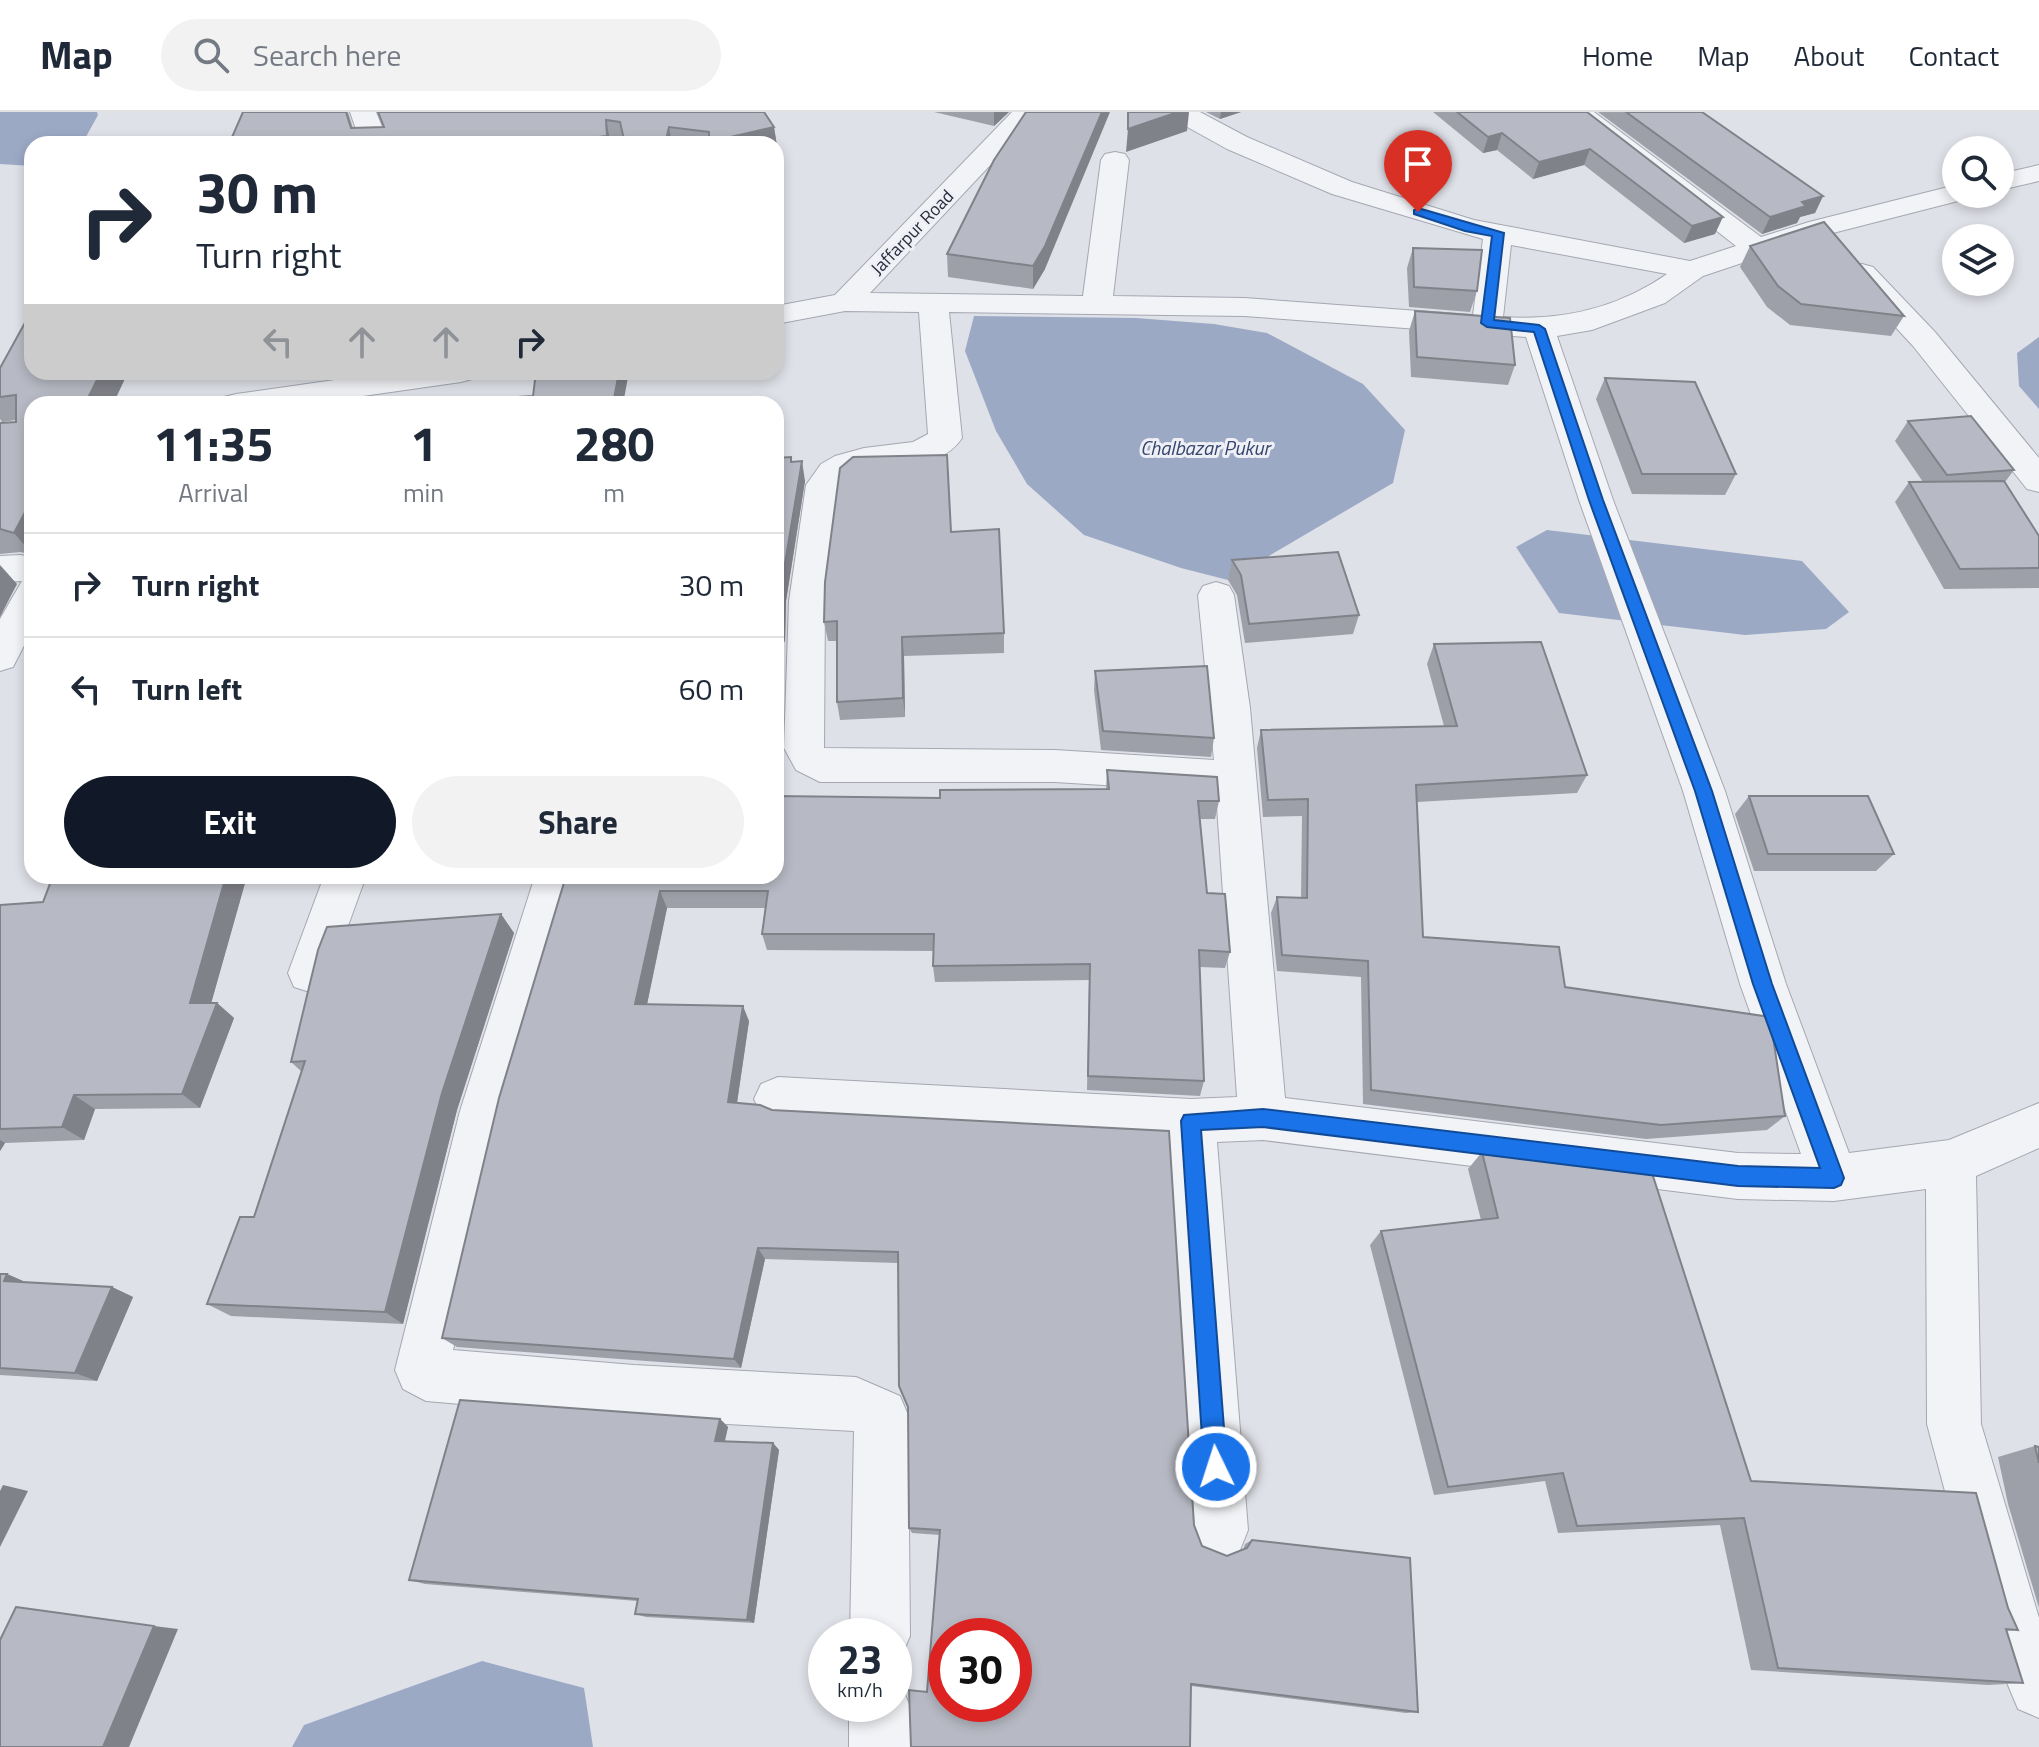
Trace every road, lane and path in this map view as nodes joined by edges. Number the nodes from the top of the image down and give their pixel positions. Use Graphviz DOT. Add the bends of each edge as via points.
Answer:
graph roads {
  1 [pos="363,112"];
  2 [pos="1027,112"];
  3 [pos="1180,112"];
  4 [pos="1577,112"];
  5 [pos="372,136"];
  6 [pos="1115,160"];
  7 [pos="2039,173"];
  8 [pos="2014,179"];
  9 [pos="1942,197"];
  10 [pos="1819,228"];
  11 [pos="1498,233"];
  12 [pos="1758,249"];
  13 [pos="1692,270"];
  14 [pos="845,302"];
  15 [pos="933,302"];
  16 [pos="1097,307"];
  17 [pos="784,313"];
  18 [pos="1487,323"];
  19 [pos="1539,329"];
  20 [pos="433,380"];
  21 [pos="333,382"];
  22 [pos="392,392"];
  23 [pos="271,396"];
  24 [pos="2039,481"];
  25 [pos="0,569"];
  26 [pos="24,569"];
  27 [pos="1216,595"];
  28 [pos="24,608"];
  29 [pos="0,657"];
  30 [pos="1236,777"];
  31 [pos="342,884"];
  32 [pos="554,884"];
  33 [pos="310,973"];
  34 [pos="778,1099"];
  35 [pos="1263,1118"];
  36 [pos="1191,1121"];
  37 [pos="2039,1125"];
  38 [pos="1951,1163"];
  39 [pos="1834,1178"];
  40 [pos="1220,1530"];
  41 [pos="880,1618"];
  42 [pos="2039,1688"];
  43 [pos="879,1722"];
  44 [pos="880,1747"];
  1 -- 5 [label="street"];
  2 -- 14 [label="street, Jaffarpur Road"];
  3 -- 11 [label="street" via="1342,188"];
  4 -- 12 [label="street"];
  6 -- 16 [label="street"];
  7 -- 8 [label="street"];
  9 -- 10 [label="street"];
  10 -- 12 [label="street"];
  10 -- 24 [label="street" via="1924,339"];
  11 -- 13 [label="street"];
  11 -- 18 [label="street"];
  12 -- 13 [label="street"];
  13 -- 19 [label="street" via="1654,297 1581,323"];
  14 -- 15 [label="street"];
  14 -- 17 [label="street"];
  15 -- 16 [label="street"];
  15 -- 30 [label="street" via="945,438 925,449 843,464 823,485 807,601 804,748 810,759 820,766 1055,766"];
  16 -- 18 [label="street" via="1244,307"];
  18 -- 19 [label="street"];
  19 -- 39 [label="street" via="1704,791 1763,984"];
  20 -- 22 [label="street"];
  21 -- 22 [label="street"];
  21 -- 23 [label="street"];
  25 -- 26 [label="street"];
  27 -- 30 [label="street"];
  28 -- 29 [label="street"];
  30 -- 35 [label="street"];
  31 -- 33 [label="street"];
  32 -- 41 [label="street" via="484,1111 422,1370 634,1392 856,1404 881,1415"];
  34 -- 36 [label="street"];
  35 -- 36 [label="street"];
  35 -- 39 [label="street" via="1738,1176"];
  36 -- 40 [label="street"];
  37 -- 38 [label="street"];
  38 -- 39 [label="street"];
  38 -- 42 [label="street" via="1954,1424 2006,1611"];
  43 -- 44 [label="street"];
}
